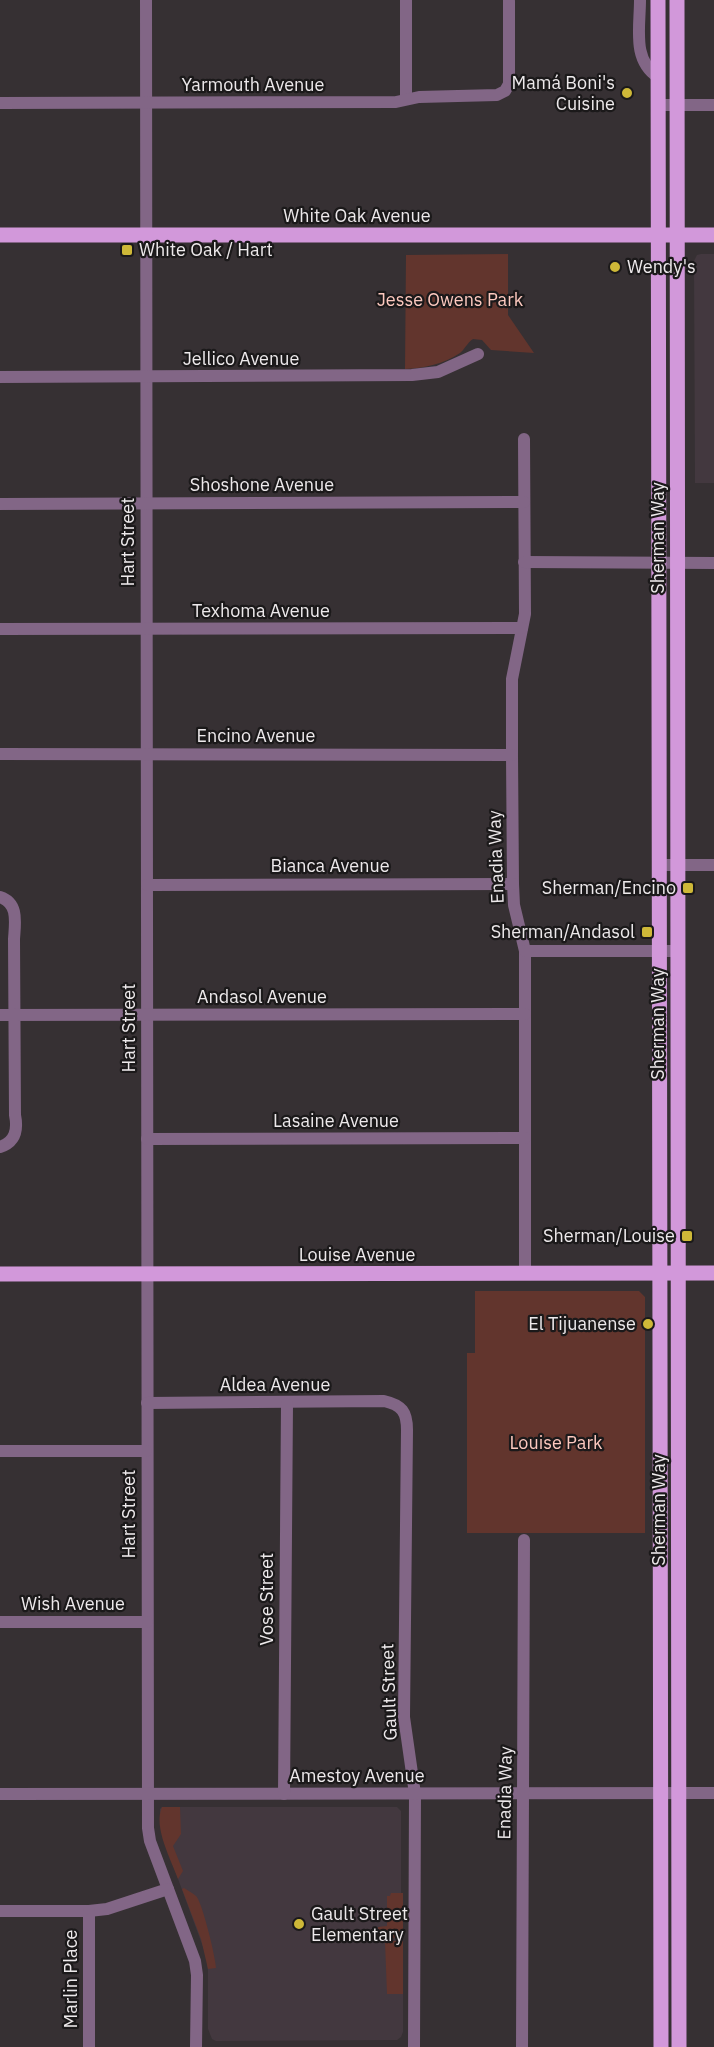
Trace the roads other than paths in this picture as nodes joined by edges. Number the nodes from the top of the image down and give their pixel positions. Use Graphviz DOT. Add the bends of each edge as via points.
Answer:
graph roads {
  1 [pos="146,0"];
  2 [pos="406,0"];
  3 [pos="640,0"];
  4 [pos="658,0"];
  5 [pos="676,0"];
  6 [pos="509,1"];
  7 [pos="658,77"];
  8 [pos="406,99"];
  9 [pos="0,103"];
  10 [pos="146,103"];
  11 [pos="658,105"];
  12 [pos="677,105"];
  13 [pos="714,105"];
  14 [pos="0,235"];
  15 [pos="146,235"];
  16 [pos="658,235"];
  17 [pos="676,235"];
  18 [pos="714,235"];
  19 [pos="478,354"];
  20 [pos="0,377"];
  21 [pos="145,377"];
  22 [pos="524,439"];
  23 [pos="524,502"];
  24 [pos="0,504"];
  25 [pos="146,504"];
  26 [pos="524,562"];
  27 [pos="658,562"];
  28 [pos="677,563"];
  29 [pos="714,563"];
  30 [pos="522,628"];
  31 [pos="0,629"];
  32 [pos="146,629"];
  33 [pos="0,754"];
  34 [pos="147,754"];
  35 [pos="512,755"];
  36 [pos="659,865"];
  37 [pos="678,865"];
  38 [pos="714,865"];
  39 [pos="513,884"];
  40 [pos="147,885"];
  41 [pos="6,901"];
  42 [pos="525,951"];
  43 [pos="659,951"];
  44 [pos="678,951"];
  45 [pos="525,1014"];
  46 [pos="0,1015"];
  47 [pos="15,1015"];
  48 [pos="147,1015"];
  49 [pos="525,1138"];
  50 [pos="147,1139"];
  51 [pos="4,1146"];
  52 [pos="714,1273"];
  53 [pos="0,1274"];
  54 [pos="147,1274"];
  55 [pos="525,1274"];
  56 [pos="660,1274"];
  57 [pos="679,1274"];
  58 [pos="147,1403"];
  59 [pos="287,1404"];
  60 [pos="402,1408"];
  61 [pos="0,1451"];
  62 [pos="146,1451"];
  63 [pos="524,1540"];
  64 [pos="147,1622"];
  65 [pos="0,1623"];
  66 [pos="660,1793"];
  67 [pos="679,1793"];
  68 [pos="714,1793"];
  69 [pos="0,1794"];
  70 [pos="148,1794"];
  71 [pos="284,1794"];
  72 [pos="415,1794"];
  73 [pos="522,1794"];
  74 [pos="168,1889"];
  75 [pos="0,1911"];
  76 [pos="89,1911"];
  77 [pos="89,2047"];
  78 [pos="196,2047"];
  79 [pos="414,2047"];
  80 [pos="522,2047"];
  81 [pos="660,2047"];
  82 [pos="679,2047"];
  1 -- 10 [label="street, Hart Street"];
  2 -- 8 [label="street"];
  3 -- 7 [label="street" via="640,52 647,70"];
  4 -- 7 [label="main road, Sherman Way"];
  5 -- 12 [label="main road, Sherman Way"];
  6 -- 8 [label="street, Yarmouth Avenue" via="510,77 505,91 497,95"];
  7 -- 11 [label="main road, Sherman Way"];
  8 -- 10 [label="street, Yarmouth Avenue"];
  9 -- 10 [label="street, Yarmouth Avenue"];
  10 -- 15 [label="street, Hart Street"];
  11 -- 12 [label="street"];
  11 -- 16 [label="main road, Sherman Way"];
  12 -- 13 [label="street"];
  12 -- 17 [label="main road, Sherman Way"];
  14 -- 15 [label="main road, White Oak Avenue"];
  15 -- 16 [label="main road, White Oak Avenue"];
  15 -- 21 [label="street, Hart Street"];
  16 -- 17 [label="main road, White Oak Avenue"];
  16 -- 27 [label="main road, Sherman Way"];
  17 -- 18 [label="main road, White Oak Avenue"];
  17 -- 28 [label="main road, Sherman Way"];
  19 -- 21 [label="street, Jellico Avenue" via="438,372 412,375"];
  20 -- 21 [label="street, Jellico Avenue"];
  21 -- 25 [label="street, Hart Street"];
  22 -- 23 [label="street, Enadia Way"];
  23 -- 25 [label="street, Shoshone Avenue"];
  23 -- 26 [label="street, Enadia Way"];
  24 -- 25 [label="street, Shoshone Avenue"];
  25 -- 32 [label="street, Hart Street"];
  26 -- 27 [label="street"];
  26 -- 30 [label="street, Enadia Way"];
  27 -- 28 [label="street"];
  27 -- 36 [label="main road, Sherman Way"];
  28 -- 29 [label="street"];
  28 -- 37 [label="main road, Sherman Way"];
  30 -- 32 [label="street, Texhoma Avenue"];
  30 -- 35 [label="street, Enadia Way" via="512,679"];
  31 -- 32 [label="street, Texhoma Avenue"];
  32 -- 34 [label="street, Hart Street"];
  33 -- 34 [label="street, Encino Avenue"];
  34 -- 35 [label="street, Encino Avenue"];
  34 -- 40 [label="street, Hart Street"];
  35 -- 39 [label="street, Enadia Way"];
  36 -- 37 [label="street"];
  36 -- 43 [label="main road, Sherman Way"];
  37 -- 38 [label="street"];
  37 -- 44 [label="main road, Sherman Way"];
  39 -- 40 [label="street, Bianca Avenue"];
  39 -- 42 [label="street, Enadia Way"];
  40 -- 48 [label="street, Hart Street"];
  41 -- 47 [label="street" via="15,910"];
  42 -- 43 [label="street"];
  42 -- 45 [label="street, Enadia Way"];
  43 -- 44 [label="street"];
  43 -- 56 [label="main road, Sherman Way"];
  44 -- 57 [label="main road, Sherman Way"];
  45 -- 48 [label="street, Andasol Avenue"];
  45 -- 49 [label="street, Enadia Way"];
  46 -- 47 [label="street, Andasol Avenue"];
  47 -- 48 [label="street, Andasol Avenue"];
  47 -- 51 [label="street" via="17,1124 13,1139"];
  48 -- 50 [label="street, Hart Street"];
  49 -- 50 [label="street, Lasaine Avenue"];
  49 -- 55 [label="street, Enadia Way"];
  50 -- 54 [label="street, Hart Street"];
  52 -- 57 [label="main road, Louise Avenue"];
  53 -- 54 [label="main road, Louise Avenue"];
  54 -- 55 [label="main road, Louise Avenue"];
  54 -- 58 [label="street, Hart Street"];
  55 -- 56 [label="main road, Louise Avenue"];
  56 -- 57 [label="main road, Louise Avenue"];
  56 -- 66 [label="main road, Sherman Way"];
  57 -- 67 [label="main road, Sherman Way"];
  58 -- 59 [label="street, Aldea Avenue"];
  58 -- 62 [label="street, Hart Street"];
  59 -- 60 [label="street, Aldea Avenue" via="384,1401"];
  59 -- 71 [label="street, Vose Street"];
  60 -- 72 [label="street, Gault Street" via="407,1430 404,1717"];
  61 -- 62 [label="street"];
  62 -- 64 [label="street, Hart Street"];
  63 -- 73 [label="street, Enadia Way"];
  64 -- 65 [label="street, Wish Avenue"];
  64 -- 70 [label="street, Hart Street"];
  66 -- 67 [label="street, Amestoy Avenue"];
  66 -- 73 [label="street, Amestoy Avenue"];
  66 -- 81 [label="main road, Sherman Way"];
  67 -- 68 [label="street, Amestoy Avenue"];
  67 -- 82 [label="main road, Sherman Way"];
  69 -- 70 [label="street, Amestoy Avenue"];
  70 -- 71 [label="street, Amestoy Avenue"];
  70 -- 74 [label="street, Hart Street" via="148,1835"];
  71 -- 72 [label="street, Amestoy Avenue"];
  72 -- 73 [label="street, Amestoy Avenue"];
  72 -- 79 [label="street, Gault Street"];
  73 -- 80 [label="street, Enadia Way"];
  74 -- 76 [label="street"];
  74 -- 78 [label="street, Hart Street" via="195,1961"];
  75 -- 76 [label="street"];
  76 -- 77 [label="street, Marlin Place"];
}
